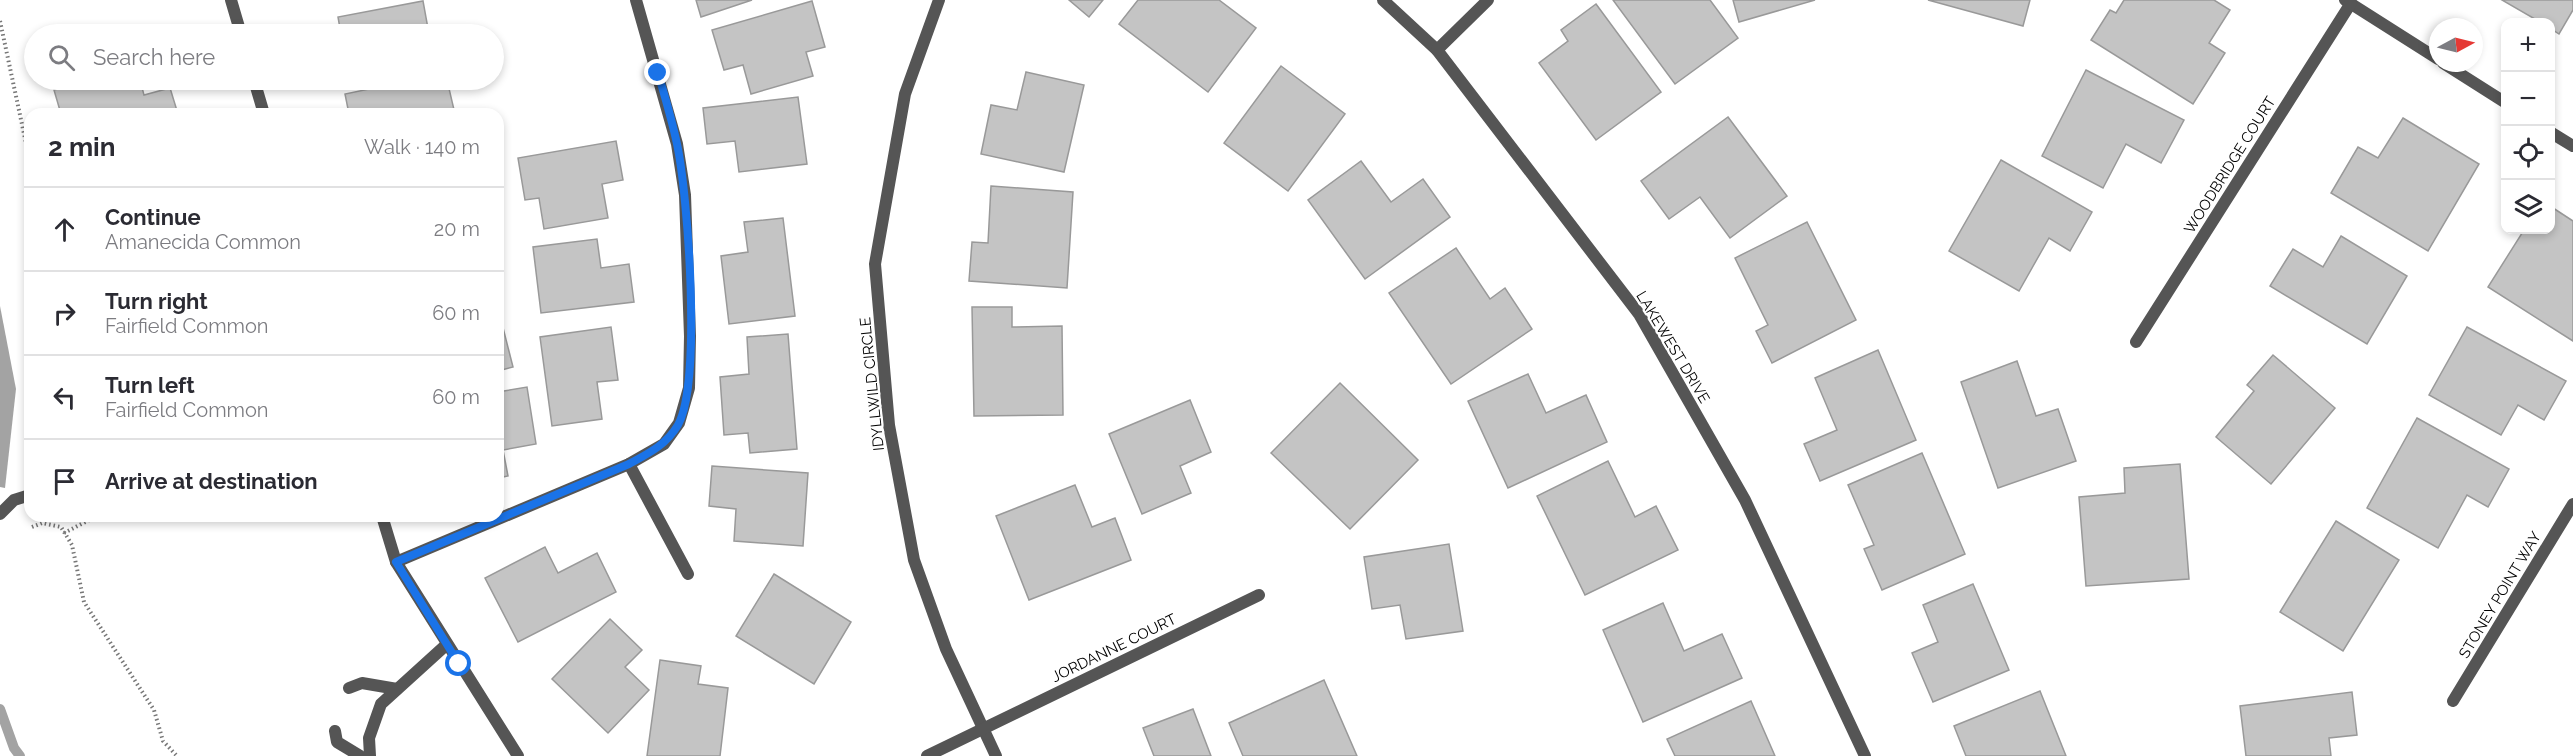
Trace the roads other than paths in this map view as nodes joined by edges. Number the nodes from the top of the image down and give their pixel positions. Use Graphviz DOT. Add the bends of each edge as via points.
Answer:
graph roads {
  1 [pos="231,0"];
  2 [pos="636,0"];
  3 [pos="939,0"];
  4 [pos="1383,0"];
  5 [pos="1488,0"];
  6 [pos="2348,2"];
  7 [pos="238,24"];
  8 [pos="1437,50"];
  9 [pos="2429,54"];
  10 [pos="2458,72"];
  11 [pos="257,90"];
  12 [pos="2501,100"];
  13 [pos="262,108"];
  14 [pos="2555,135"];
  15 [pos="2573,146"];
  16 [pos="2136,342"];
  17 [pos="629,464"];
  18 [pos="24,497"];
  19 [pos="2573,504"];
  20 [pos="0,514"];
  21 [pos="504,517"];
  22 [pos="384,522"];
  23 [pos="491,522"];
  24 [pos="396,562"];
  25 [pos="688,574"];
  26 [pos="1260,595"];
  27 [pos="446,645"];
  28 [pos="349,688"];
  29 [pos="397,689"];
  30 [pos="2453,701"];
  31 [pos="981,728"];
  32 [pos="334,731"];
  33 [pos="360,756"];
  34 [pos="370,756"];
  35 [pos="518,756"];
  36 [pos="927,756"];
  37 [pos="996,756"];
  38 [pos="1865,756"];
  1 -- 7 [label="street"];
  2 -- 17 [label="street" via="677,144 685,195 690,336 688,388 679,423 664,444"];
  3 -- 31 [label="street, IDYLLWILD CIRCLE" via="905,94 875,264 889,425 914,560"];
  4 -- 8 [label="street, LAKEWEST DRIVE"];
  5 -- 8 [label="street"];
  6 -- 9 [label="street"];
  6 -- 16 [label="street, WOODBRIDGE COURT"];
  8 -- 38 [label="street, LAKEWEST DRIVE" via="1639,314 1745,500"];
  10 -- 12 [label="street"];
  11 -- 13 [label="street"];
  14 -- 15 [label="street"];
  17 -- 21 [label="street"];
  17 -- 25 [label="street"];
  18 -- 20 [label="street" via="14,500"];
  19 -- 30 [label="street, STONEY POINT WAY"];
  22 -- 24 [label="street"];
  23 -- 24 [label="street"];
  24 -- 27 [label="street"];
  26 -- 31 [label="street, JORDANNE COURT"];
  27 -- 29 [label="street"];
  27 -- 35 [label="street"];
  28 -- 29 [label="street" via="362,683"];
  29 -- 34 [label="street" via="381,704 369,738"];
  31 -- 36 [label="street, JORDANNE COURT"];
  31 -- 37 [label="street, IDYLLWILD CIRCLE"];
  32 -- 33 [label="street" via="336,742"];
}
